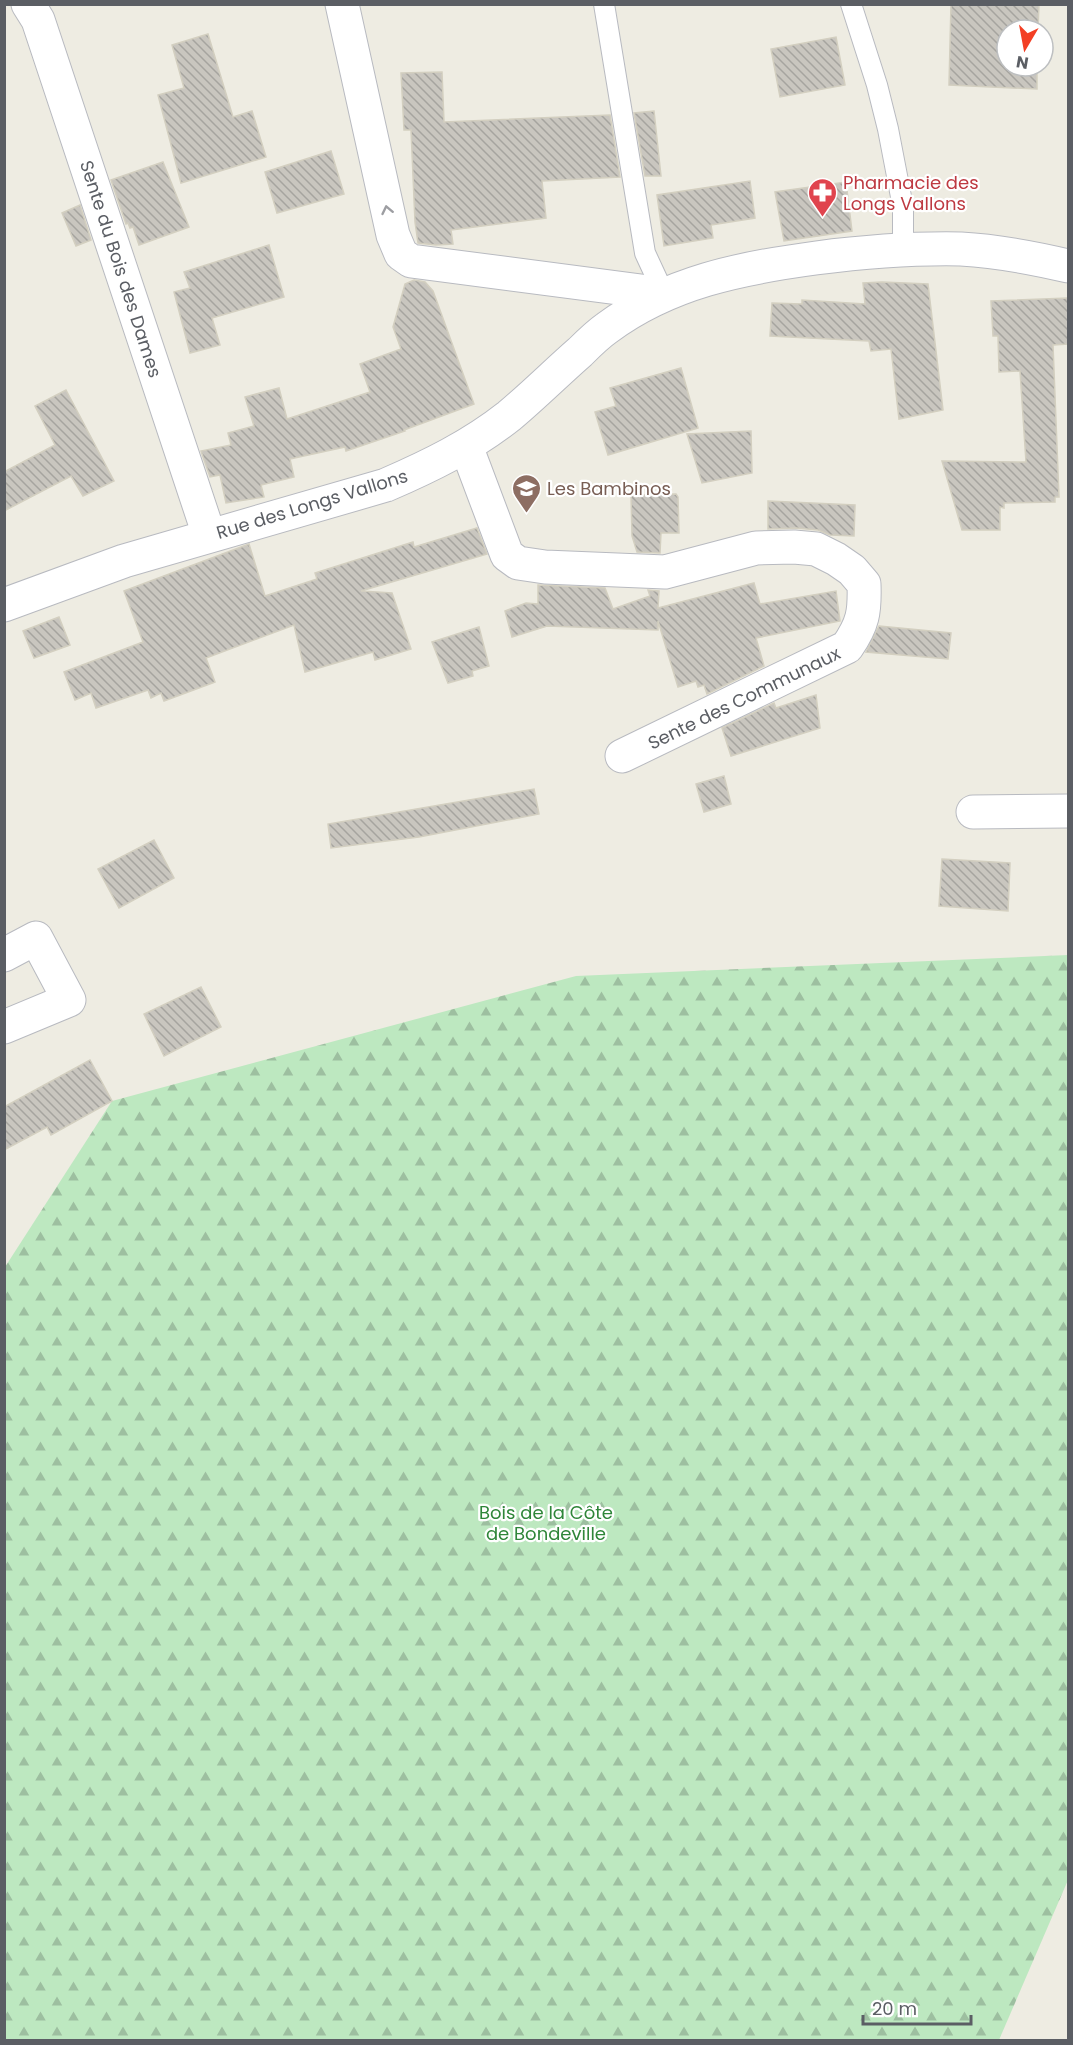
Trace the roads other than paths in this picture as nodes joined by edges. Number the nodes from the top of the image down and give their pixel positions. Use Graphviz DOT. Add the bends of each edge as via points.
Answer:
graph roads {
  1 [pos="28,4"];
  2 [pos="342,4"];
  3 [pos="604,4"];
  4 [pos="851,4"];
  5 [pos="903,250"];
  6 [pos="1068,266"];
  7 [pos="664,294"];
  8 [pos="466,446"];
  9 [pos="209,535"];
  10 [pos="4,605"];
  11 [pos="622,756"];
  12 [pos="1068,811"];
  13 [pos="973,812"];
  14 [pos="4,954"];
  15 [pos="4,1027"];
  1 -- 9 [label="street, Sente du Bois des Dames" via="38,20"];
  7 -- 2 [label="street, one-way" via="411,261 401,254 393,235"];
  3 -- 7 [label="lane" via="645,253"];
  4 -- 5 [label="lane" via="888,129 903,207"];
  5 -- 6 [label="street, Rue des Longs Vallons" via="963,249"];
  5 -- 7 [label="street, Rue des Longs Vallons" via="771,264 716,276"];
  7 -- 8 [label="street, Rue des Longs Vallons" via="606,328 508,416"];
  8 -- 9 [label="street, Rue des Longs Vallons" via="386,485"];
  8 -- 11 [label="street, Sente des Communaux" via="507,555 518,563 665,572 756,548 794,547 816,549 836,559 864,584 865,609 847,647"];
  9 -- 10 [label="street, Rue des Longs Vallons"];
  12 -- 13 [label="street"];
  14 -- 15 [label="street" via="36,938 69,1000"];
}
